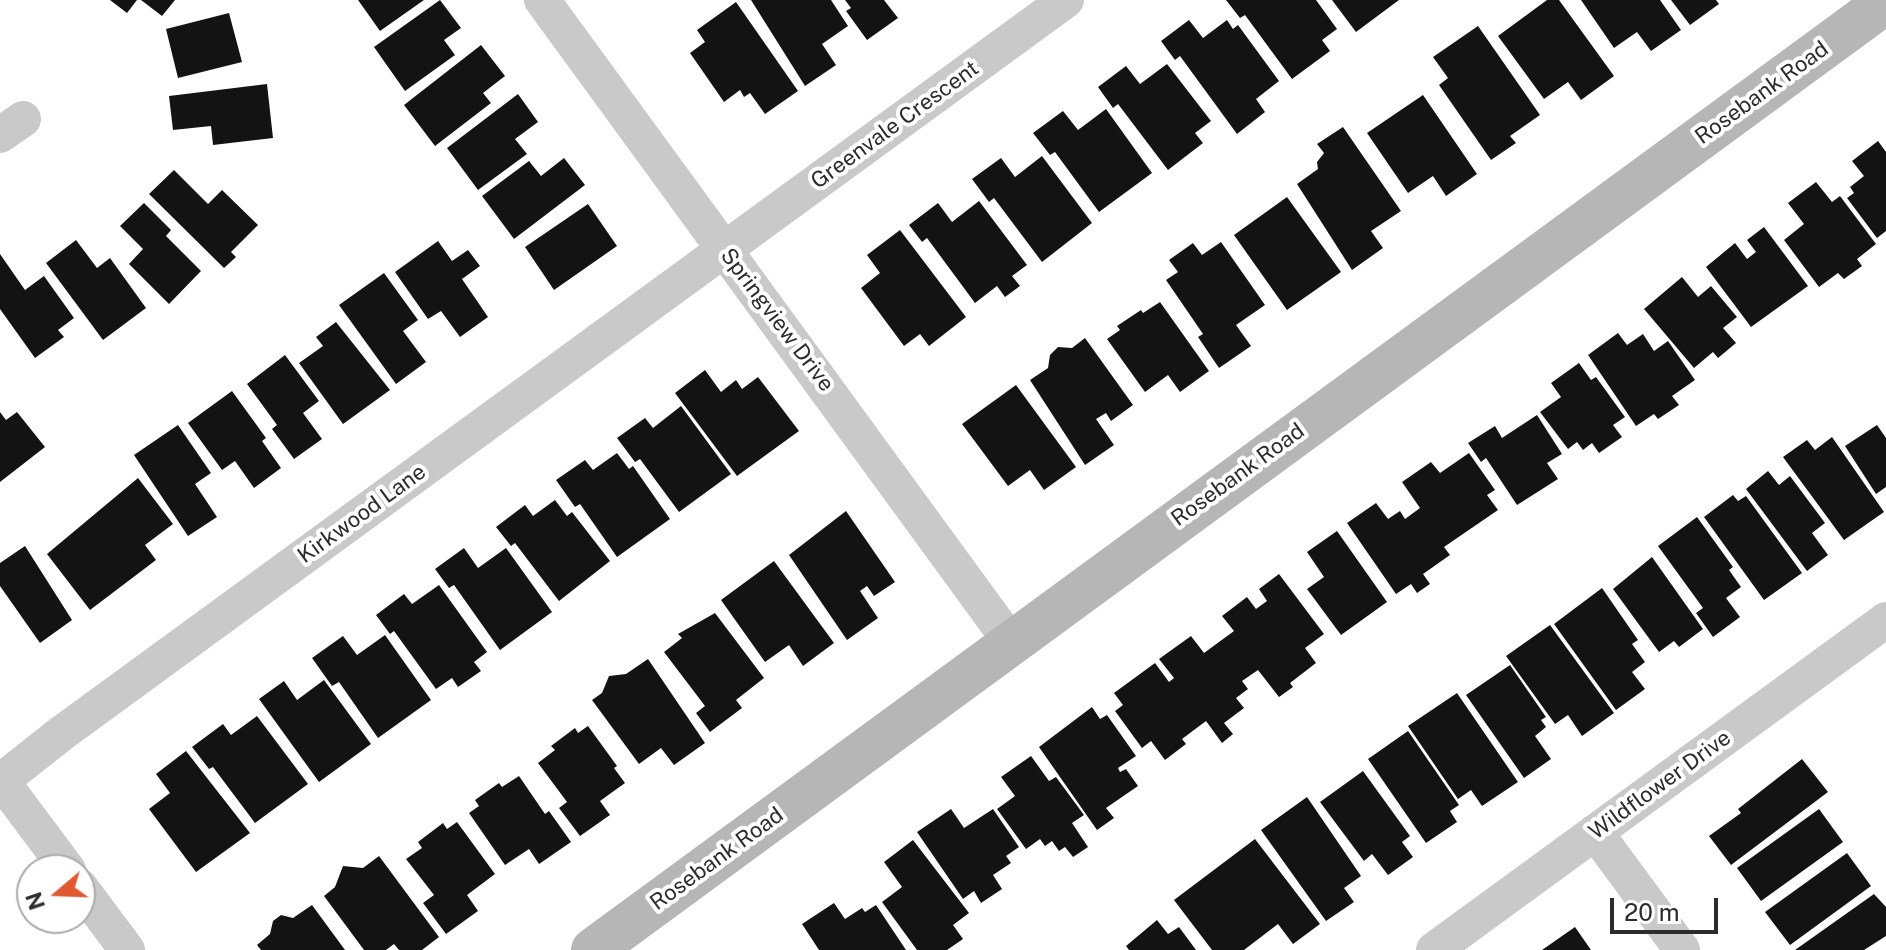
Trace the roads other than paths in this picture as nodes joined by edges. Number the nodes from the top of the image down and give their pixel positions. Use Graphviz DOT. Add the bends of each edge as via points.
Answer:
graph roads {
  1 [pos="542,0"];
  2 [pos="1066,0"];
  3 [pos="1886,2"];
  4 [pos="725,250"];
  5 [pos="1886,620"];
  6 [pos="1010,641"];
  7 [pos="1,780"];
  8 [pos="1595,832"];
  9 [pos="56,854"];
  10 [pos="96,908"];
  11 [pos="127,950"];
  12 [pos="593,950"];
  13 [pos="1434,950"];
  14 [pos="1682,950"];
  1 -- 4 [label="street, Springview Drive"];
  2 -- 4 [label="street, Greenvale Crescent"];
  3 -- 6 [label="street, Rosebank Road"];
  4 -- 6 [label="street, Springview Drive"];
  4 -- 7 [label="street, Kirkwood Lane"];
  5 -- 8 [label="street, Wildflower Drive"];
  6 -- 12 [label="street, Rosebank Road"];
  7 -- 9 [label="street"];
  8 -- 13 [label="street, Wildflower Drive"];
  8 -- 14 [label="street"];
  10 -- 11 [label="street"];
}
